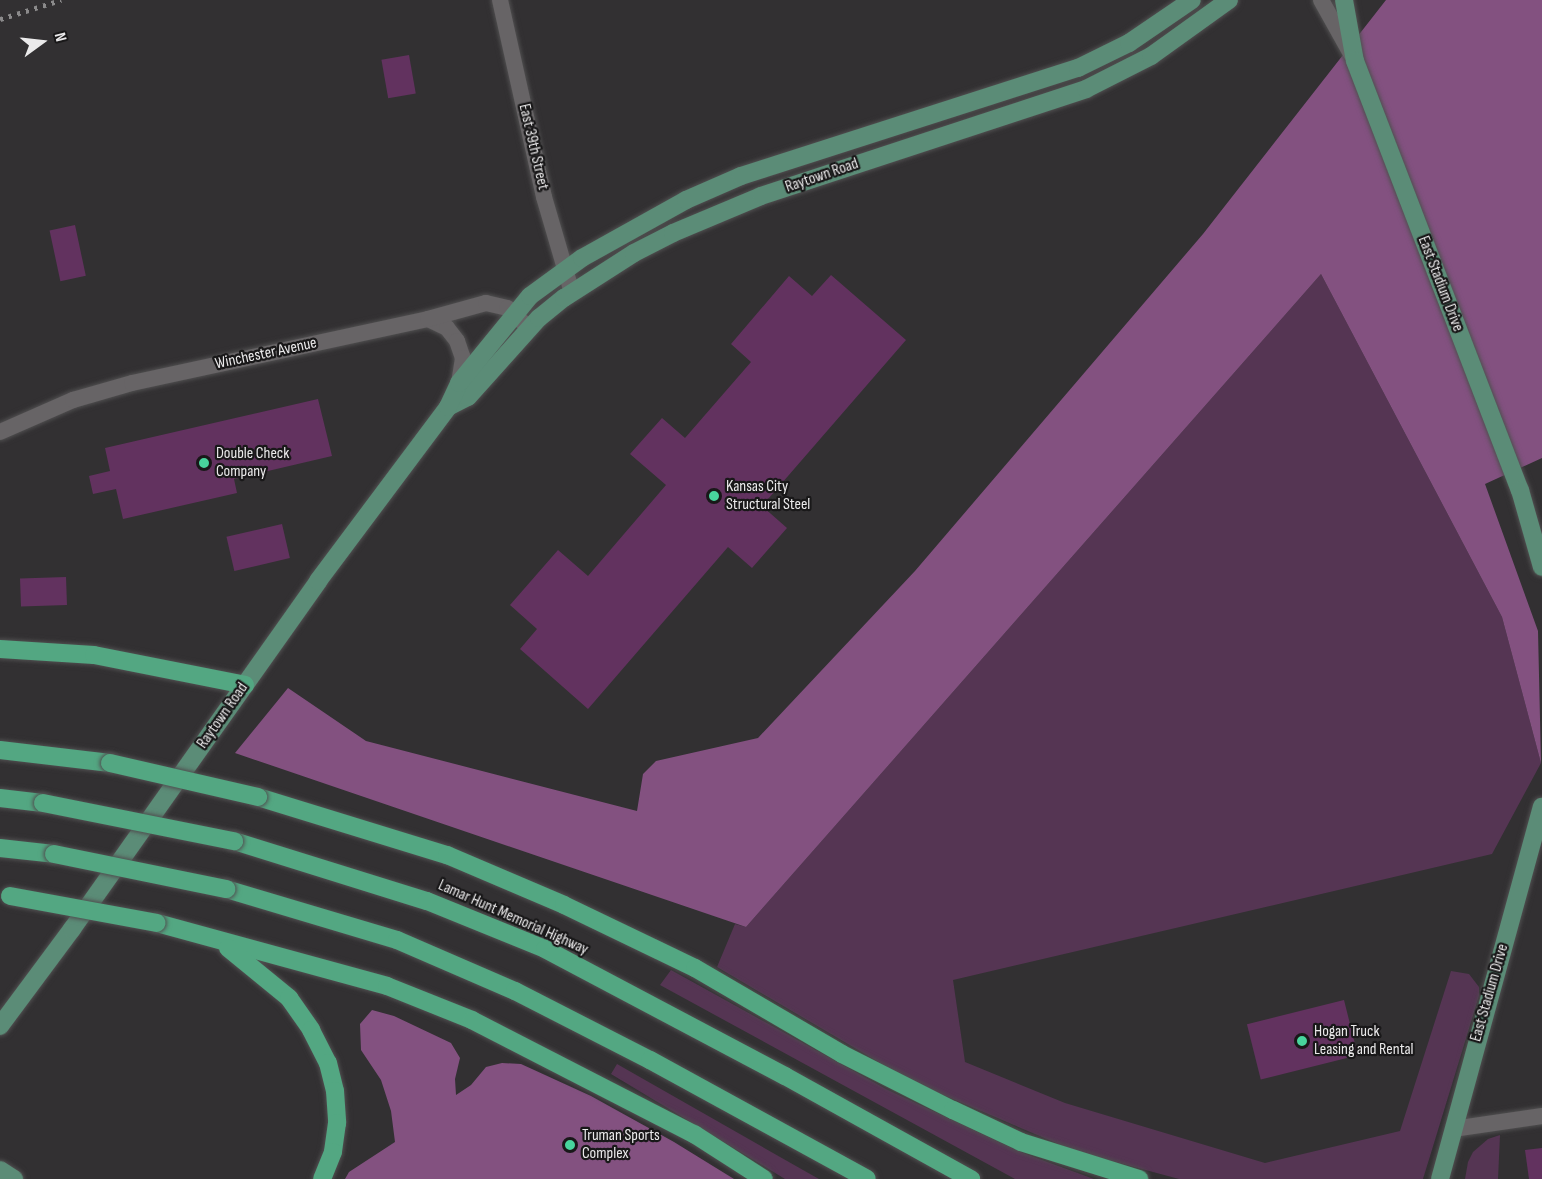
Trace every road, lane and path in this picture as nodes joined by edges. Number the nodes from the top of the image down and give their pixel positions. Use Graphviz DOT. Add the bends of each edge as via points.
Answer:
graph roads {
  1 [pos="500,0"];
  2 [pos="1192,0"];
  3 [pos="1229,0"];
  4 [pos="1321,0"];
  5 [pos="1344,0"];
  6 [pos="1354,61"];
  7 [pos="1078,68"];
  8 [pos="1086,89"];
  9 [pos="835,146"];
  10 [pos="842,169"];
  11 [pos="565,269"];
  12 [pos="572,293"];
  13 [pos="514,314"];
  14 [pos="428,319"];
  15 [pos="529,328"];
  16 [pos="459,383"];
  17 [pos="448,408"];
  18 [pos="0,432"];
  19 [pos="1542,567"];
  20 [pos="0,649"];
  21 [pos="245,685"];
  22 [pos="0,750"];
  23 [pos="0,798"];
  24 [pos="1542,807"];
  25 [pos="0,848"];
  26 [pos="5,896"];
  27 [pos="219,941"];
  28 [pos="0,1026"];
  29 [pos="1542,1116"];
  30 [pos="1453,1129"];
  31 [pos="0,1170"];
  32 [pos="14,1179"];
  33 [pos="322,1179"];
  34 [pos="764,1179"];
  35 [pos="867,1179"];
  36 [pos="970,1179"];
  37 [pos="1139,1179"];
  38 [pos="1440,1179"];
  1 -- 11 [label="street, East 39th Street" via="544,197"];
  2 -- 7 [label="main road, Raytown Road" via="1129,43"];
  3 -- 8 [label="main road, Raytown Road" via="1151,56"];
  4 -- 6 [label="street"];
  5 -- 6 [label="main road, East Stadium Drive"];
  6 -- 19 [label="main road, East Stadium Drive" via="1520,490"];
  7 -- 8 [label="main road"];
  7 -- 9 [label="main road, Raytown Road"];
  8 -- 10 [label="main road, Raytown Road"];
  9 -- 10 [label="main road"];
  9 -- 11 [label="main road, Raytown Road" via="741,176 686,200"];
  10 -- 12 [label="main road, Raytown Road" via="706,217 634,253"];
  11 -- 12 [label="street, East 39th Street"];
  11 -- 13 [label="main road, Raytown Road"];
  12 -- 15 [label="main road, Raytown Road"];
  13 -- 14 [label="street, Winchester Avenue" via="507,308 486,303"];
  13 -- 15 [label="street, Winchester Avenue"];
  13 -- 16 [label="main road, Raytown Road"];
  14 -- 16 [label="street" via="447,328 457,341 463,358"];
  14 -- 18 [label="street, Winchester Avenue" via="132,383 73,400"];
  15 -- 17 [label="main road, Raytown Road" via="468,397"];
  16 -- 17 [label="main road, Raytown Road"];
  17 -- 21 [label="main road, Raytown Road"];
  20 -- 21 [label="highway" via="94,655"];
  21 -- 28 [label="main road, Raytown Road"];
  22 -- 37 [label="highway, bridge" via="110,763 258,797 447,855 564,905 695,968 842,1054 1022,1142"];
  23 -- 36 [label="highway, Lamar Hunt Memorial Highway, bridge" via="234,841 427,901 545,949"];
  24 -- 30 [label="main road, East Stadium Drive"];
  25 -- 35 [label="highway, bridge" via="54,854 226,889 397,940 514,991 650,1060"];
  26 -- 27 [label="highway, bridge" via="157,923"];
  27 -- 33 [label="highway" via="289,998 328,1063 337,1123 333,1152"];
  27 -- 34 [label="highway" via="387,986 472,1020 694,1134"];
  29 -- 30 [label="street"];
  30 -- 38 [label="main road, East Stadium Drive"];
  31 -- 32 [label="main road"];
}
